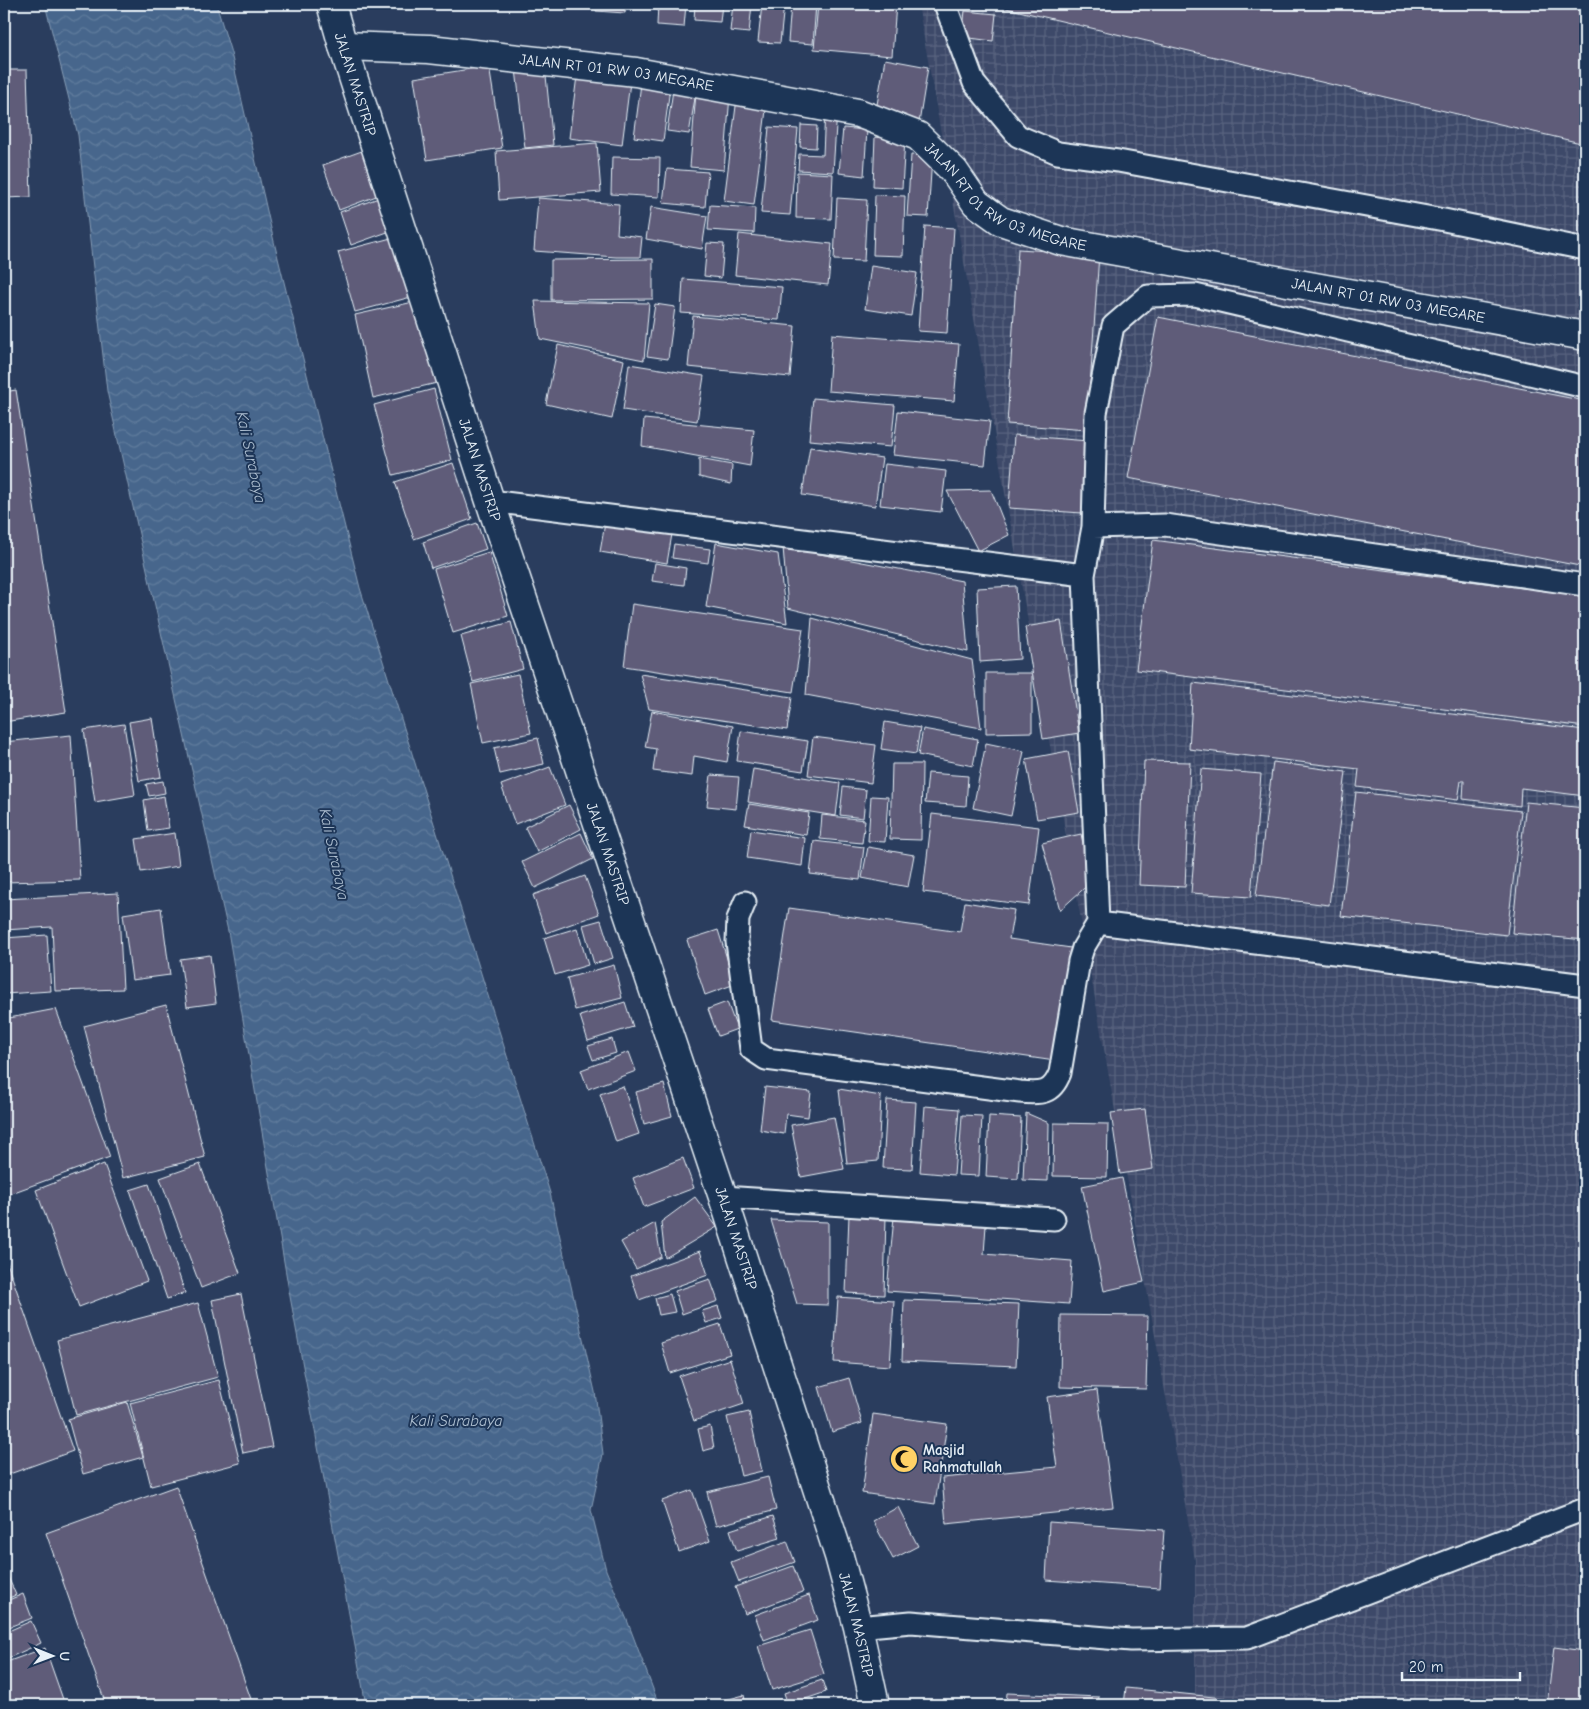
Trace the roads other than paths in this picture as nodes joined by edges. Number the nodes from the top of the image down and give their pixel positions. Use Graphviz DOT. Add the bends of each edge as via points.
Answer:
graph roads {
  1 [pos="332,4"];
  2 [pos="945,4"];
  3 [pos="343,46"];
  4 [pos="1585,249"];
  5 [pos="1585,336"];
  6 [pos="1585,387"];
  7 [pos="490,501"];
  8 [pos="1092,527"];
  9 [pos="1084,575"];
  10 [pos="1585,585"];
  11 [pos="745,902"];
  12 [pos="1098,923"];
  13 [pos="1585,985"];
  14 [pos="723,1197"];
  15 [pos="1054,1219"];
  16 [pos="1585,1509"];
  17 [pos="858,1627"];
  18 [pos="875,1705"];
  1 -- 3 [label="main road, JALAN MASTRIP"];
  2 -- 4 [label="lane" via="974,83 1018,136 1058,153 1444,220"];
  3 -- 5 [label="main road, JALAN RT 01 RW 03 MEGARE" via="429,49 636,72 858,113 918,136 954,171 976,203 1000,221 1060,241"];
  3 -- 7 [label="main road, JALAN MASTRIP"];
  6 -- 8 [label="lane" via="1194,295 1148,296 1113,326 1096,414"];
  7 -- 9 [label="lane"];
  7 -- 14 [label="main road, JALAN MASTRIP"];
  8 -- 9 [label="lane"];
  8 -- 10 [label="lane" via="1165,526"];
  9 -- 12 [label="lane"];
  11 -- 12 [label="lane" via="738,919 738,942 750,1049 766,1059 1035,1093 1052,1088 1060,1073 1082,948"];
  12 -- 13 [label="lane"];
  14 -- 15 [label="lane"];
  14 -- 17 [label="main road, JALAN MASTRIP" via="839,1556"];
  16 -- 17 [label="lane" via="1247,1638 1132,1640 911,1622"];
  17 -- 18 [label="main road, JALAN MASTRIP"];
}
